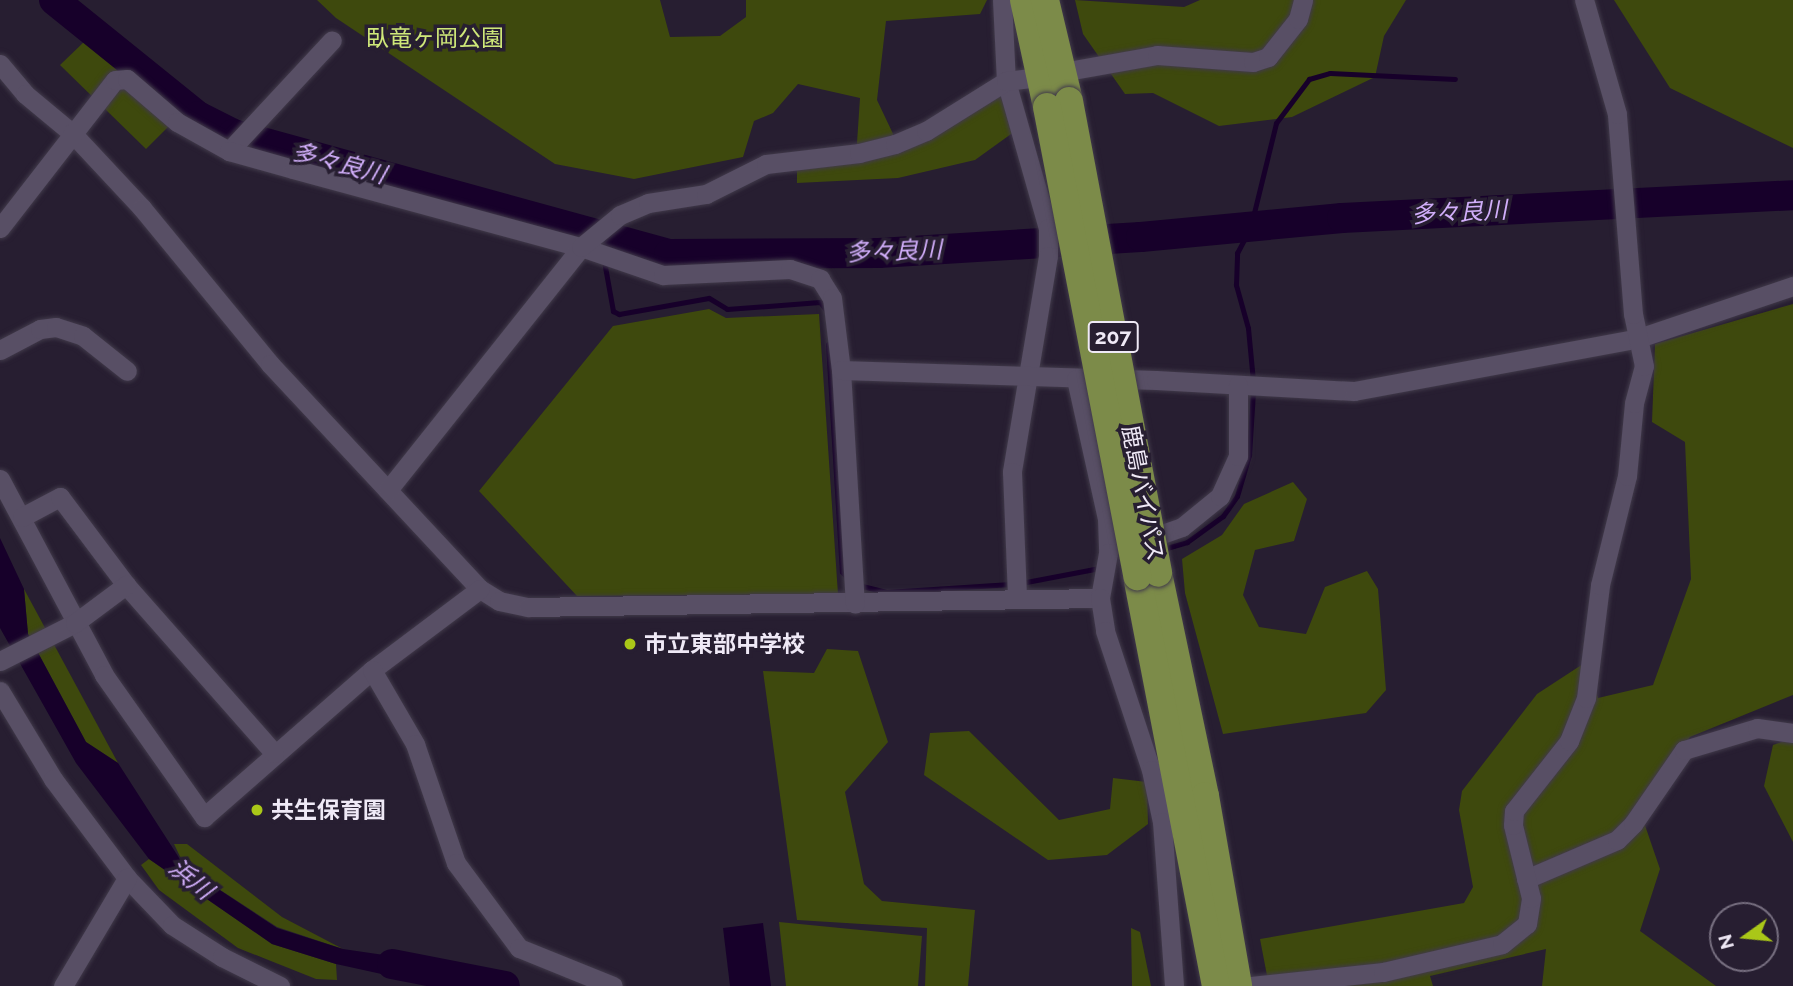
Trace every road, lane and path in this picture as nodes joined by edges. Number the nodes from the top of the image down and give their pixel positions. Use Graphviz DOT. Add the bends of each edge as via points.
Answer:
graph roads {
  1 [pos="1002,0"];
  2 [pos="1024,0"];
  3 [pos="1045,0"];
  4 [pos="1303,0"];
  5 [pos="1584,0"];
  6 [pos="332,40"];
  7 [pos="0,64"];
  8 [pos="1051,75"];
  9 [pos="1006,81"];
  10 [pos="72,133"];
  11 [pos="229,151"];
  12 [pos="0,228"];
  13 [pos="594,252"];
  14 [pos="1793,286"];
  15 [pos="1639,338"];
  16 [pos="0,350"];
  17 [pos="841,370"];
  18 [pos="127,371"];
  19 [pos="1026,377"];
  20 [pos="1076,379"];
  21 [pos="1238,385"];
  22 [pos="0,479"];
  23 [pos="388,490"];
  24 [pos="22,517"];
  25 [pos="1108,553"];
  26 [pos="1147,574"];
  27 [pos="126,585"];
  28 [pos="480,589"];
  29 [pos="854,590"];
  30 [pos="1017,598"];
  31 [pos="1100,598"];
  32 [pos="75,623"];
  33 [pos="0,661"];
  34 [pos="372,670"];
  35 [pos="0,691"];
  36 [pos="1793,733"];
  37 [pos="274,753"];
  38 [pos="127,878"];
  39 [pos="1526,879"];
  40 [pos="66,985"];
  41 [pos="280,986"];
  42 [pos="613,986"];
  43 [pos="1174,986"];
  44 [pos="1216,986"];
  45 [pos="1238,986"];
  46 [pos="1251,986"];
  1 -- 9 [label="street"];
  2 -- 8 [label="highway, 鹿島バイパス / 207"];
  3 -- 8 [label="highway, 鹿島バイパス / 207"];
  4 -- 8 [label="street" via="1298,19 1268,57 1253,62 1157,55"];
  5 -- 15 [label="street" via="1617,114 1627,194 1633,314"];
  6 -- 11 [label="street"];
  7 -- 10 [label="street" via="25,94"];
  8 -- 9 [label="street"];
  8 -- 26 [label="highway, 鹿島バイパス / 207, bridge"];
  9 -- 13 [label="street" via="926,131 895,144 765,164 706,194 648,203 630,211"];
  9 -- 19 [label="street" via="1048,228 1048,256"];
  10 -- 11 [label="street" via="115,80 127,79 177,122"];
  10 -- 12 [label="street"];
  10 -- 23 [label="street" via="142,208 270,364"];
  11 -- 13 [label="street"];
  13 -- 17 [label="street" via="663,275 790,269 820,279 832,298"];
  13 -- 23 [label="street"];
  14 -- 15 [label="street"];
  15 -- 21 [label="street" via="1354,391"];
  15 -- 39 [label="street" via="1644,366 1634,403 1627,476 1600,585 1586,698 1569,741 1514,811"];
  16 -- 18 [label="street" via="40,329 56,327 83,336"];
  17 -- 19 [label="street"];
  17 -- 29 [label="street"];
  19 -- 20 [label="street"];
  19 -- 30 [label="street" via="1012,471"];
  20 -- 21 [label="street"];
  20 -- 25 [label="street" via="1107,519"];
  21 -- 25 [label="street" via="1238,456 1220,496 1182,527"];
  22 -- 24 [label="street"];
  23 -- 28 [label="street"];
  24 -- 27 [label="street" via="60,497"];
  24 -- 32 [label="street" via="24,531"];
  25 -- 31 [label="street"];
  26 -- 44 [label="highway, 鹿島バイパス / 207"];
  26 -- 45 [label="highway, 鹿島バイパス / 207" via="1205,796"];
  27 -- 32 [label="street"];
  27 -- 37 [label="street"];
  28 -- 29 [label="street" via="499,601 528,607"];
  28 -- 34 [label="street"];
  29 -- 30 [label="street"];
  30 -- 31 [label="street"];
  31 -- 43 [label="street" via="1105,631 1151,770 1162,822"];
  32 -- 33 [label="street"];
  32 -- 37 [label="street" via="104,675 204,817"];
  34 -- 37 [label="street"];
  34 -- 42 [label="street" via="415,744 456,863 519,948"];
  35 -- 38 [label="street" via="53,779"];
  36 -- 39 [label="street" via="1757,728 1684,750 1633,824 1616,840"];
  38 -- 40 [label="street"];
  38 -- 41 [label="street" via="173,925 222,957"];
  39 -- 46 [label="street" via="1531,898 1527,924 1502,944 1383,972"];
}
